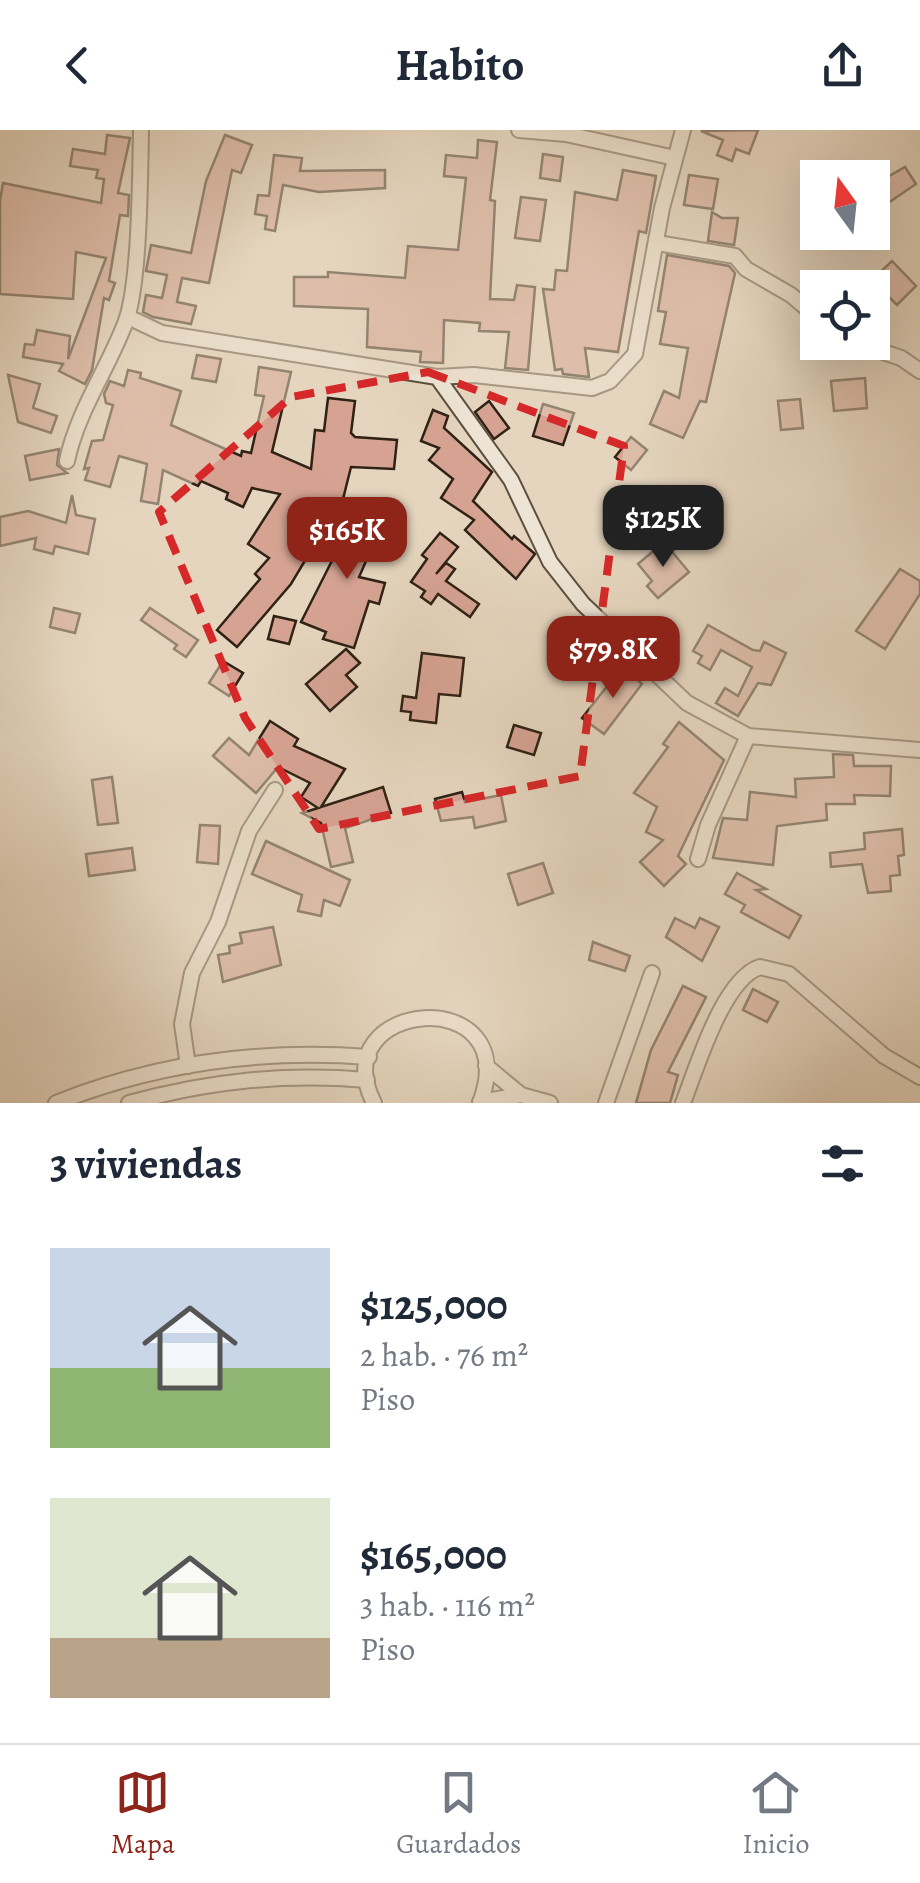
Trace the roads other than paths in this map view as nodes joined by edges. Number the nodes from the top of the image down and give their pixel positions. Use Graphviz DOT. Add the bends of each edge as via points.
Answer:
graph roads {
  1 [pos="141,130"];
  2 [pos="519,130"];
  3 [pos="683,130"];
  4 [pos="567,132"];
  5 [pos="674,158"];
  6 [pos="656,242"];
  7 [pos="800,303"];
  8 [pos="128,316"];
  9 [pos="890,354"];
  10 [pos="920,370"];
  11 [pos="437,377"];
  12 [pos="66,462"];
  13 [pos="748,736"];
  14 [pos="920,750"];
  15 [pos="274,790"];
  16 [pos="698,859"];
  17 [pos="652,973"];
  18 [pos="369,1057"];
  19 [pos="188,1066"];
  20 [pos="486,1066"];
  21 [pos="920,1077"];
  22 [pos="367,1080"];
  23 [pos="521,1095"];
  24 [pos="480,1102"];
  25 [pos="56,1103"];
  26 [pos="128,1103"];
  27 [pos="374,1103"];
  28 [pos="550,1103"];
  29 [pos="606,1103"];
  30 [pos="683,1103"];
  1 -- 8 [label="street"];
  2 -- 4 [label="street"];
  3 -- 5 [label="street"];
  4 -- 5 [label="street"];
  5 -- 6 [label="street"];
  6 -- 7 [label="street" via="735,256"];
  6 -- 11 [label="street" via="636,354 610,381 574,390 474,375"];
  8 -- 11 [label="street" via="162,334"];
  8 -- 12 [label="street" via="72,434"];
  9 -- 10 [label="street"];
  11 -- 13 [label="street" via="512,480 550,562 583,604 687,704"];
  13 -- 14 [label="street"];
  13 -- 16 [label="street"];
  15 -- 19 [label="street" via="250,831 192,973 182,1024"];
  17 -- 29 [label="street"];
  18 -- 19 [label="street" via="314,1052"];
  18 -- 20 [label="street" via="393,1025 432,1015 468,1031"];
  18 -- 22 [label="street"];
  19 -- 25 [label="street"];
  20 -- 23 [label="street"];
  20 -- 24 [label="street"];
  21 -- 30 [label="street" via="884,1056 789,974 760,967 739,978"];
  22 -- 26 [label="street" via="240,1078"];
  22 -- 27 [label="street"];
  23 -- 24 [label="street"];
  23 -- 28 [label="street"];
}
